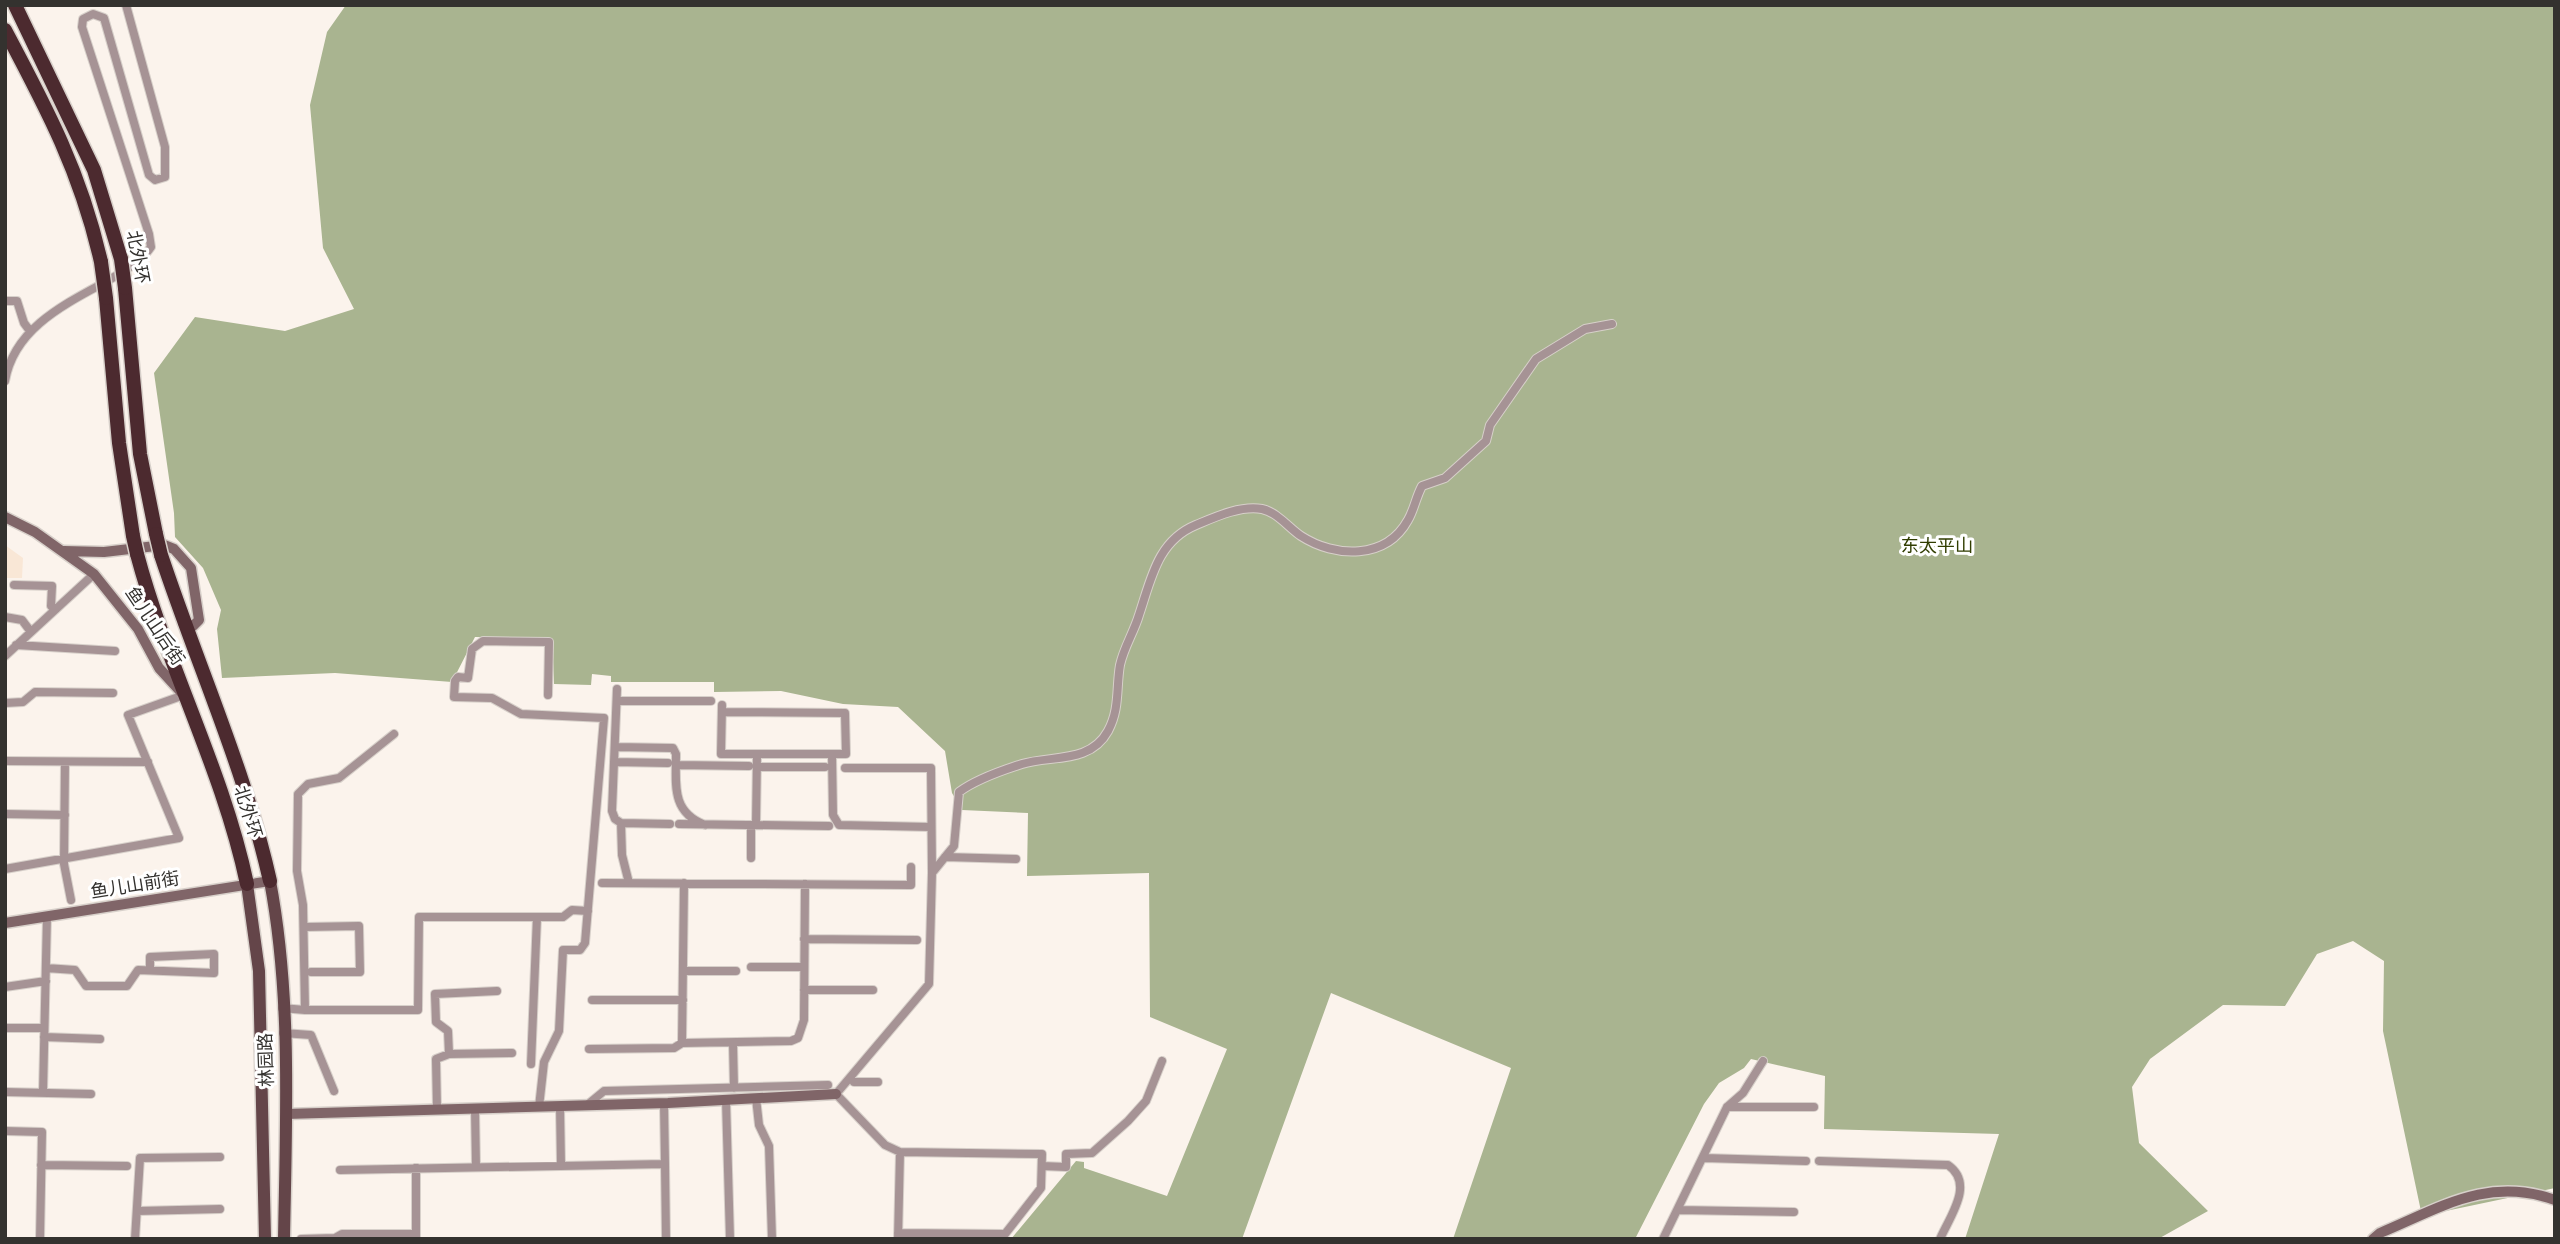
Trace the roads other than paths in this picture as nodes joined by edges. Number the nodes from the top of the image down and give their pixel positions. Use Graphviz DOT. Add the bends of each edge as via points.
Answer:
graph roads {
  1 [pos="15,5"];
  2 [pos="126,5"];
  3 [pos="5,30"];
  4 [pos="5,301"];
  5 [pos="1612,324"];
  6 [pos="30,331"];
  7 [pos="5,381"];
  8 [pos="5,517"];
  9 [pos="64,551"];
  10 [pos="94,575"];
  11 [pos="14,585"];
  12 [pos="55,610"];
  13 [pos="5,617"];
  14 [pos="183,623"];
  15 [pos="31,632"];
  16 [pos="9,651"];
  17 [pos="115,651"];
  18 [pos="617,689"];
  19 [pos="113,693"];
  20 [pos="184,695"];
  21 [pos="548,695"];
  22 [pos="617,701"];
  23 [pos="711,701"];
  24 [pos="5,703"];
  25 [pos="394,734"];
  26 [pos="615,747"];
  27 [pos="832,754"];
  28 [pos="757,755"];
  29 [pos="5,761"];
  30 [pos="65,762"];
  31 [pos="148,762"];
  32 [pos="614,762"];
  33 [pos="672,764"];
  34 [pos="753,766"];
  35 [pos="825,767"];
  36 [pos="845,768"];
  37 [pos="5,814"];
  38 [pos="65,815"];
  39 [pos="621,823"];
  40 [pos="705,825"];
  41 [pos="754,825"];
  42 [pos="830,826"];
  43 [pos="931,827"];
  44 [pos="64,858"];
  45 [pos="751,858"];
  46 [pos="945,858"];
  47 [pos="1016,859"];
  48 [pos="911,867"];
  49 [pos="5,869"];
  50 [pos="932,873"];
  51 [pos="270,881"];
  52 [pos="602,883"];
  53 [pos="629,883"];
  54 [pos="684,883"];
  55 [pos="247,884"];
  56 [pos="805,884"];
  57 [pos="71,900"];
  58 [pos="588,911"];
  59 [pos="47,916"];
  60 [pos="537,917"];
  61 [pos="5,923"];
  62 [pos="304,927"];
  63 [pos="804,939"];
  64 [pos="917,940"];
  65 [pos="751,967"];
  66 [pos="804,967"];
  67 [pos="46,968"];
  68 [pos="150,970"];
  69 [pos="683,971"];
  70 [pos="736,971"];
  71 [pos="311,972"];
  72 [pos="46,981"];
  73 [pos="5,987"];
  74 [pos="804,990"];
  75 [pos="873,990"];
  76 [pos="497,991"];
  77 [pos="592,1000"];
  78 [pos="683,1000"];
  79 [pos="282,1008"];
  80 [pos="305,1010"];
  81 [pos="5,1028"];
  82 [pos="44,1033"];
  83 [pos="283,1033"];
  84 [pos="100,1039"];
  85 [pos="682,1043"];
  86 [pos="733,1043"];
  87 [pos="589,1049"];
  88 [pos="512,1053"];
  89 [pos="449,1054"];
  90 [pos="1162,1061"];
  91 [pos="1763,1061"];
  92 [pos="531,1064"];
  93 [pos="860,1066"];
  94 [pos="854,1082"];
  95 [pos="828,1085"];
  96 [pos="734,1088"];
  97 [pos="334,1091"];
  98 [pos="5,1092"];
  99 [pos="43,1093"];
  100 [pos="91,1094"];
  101 [pos="836,1094"];
  102 [pos="756,1098"];
  103 [pos="726,1100"];
  104 [pos="664,1103"];
  105 [pos="587,1105"];
  106 [pos="560,1106"];
  107 [pos="539,1107"];
  108 [pos="1727,1107"];
  109 [pos="1814,1107"];
  110 [pos="475,1108"];
  111 [pos="437,1109"];
  112 [pos="286,1114"];
  113 [pos="5,1131"];
  114 [pos="900,1152"];
  115 [pos="220,1157"];
  116 [pos="1704,1158"];
  117 [pos="1806,1161"];
  118 [pos="1819,1161"];
  119 [pos="665,1164"];
  120 [pos="41,1165"];
  121 [pos="127,1166"];
  122 [pos="561,1166"];
  123 [pos="1042,1166"];
  124 [pos="476,1167"];
  125 [pos="416,1168"];
  126 [pos="340,1170"];
  127 [pos="2555,1200"];
  128 [pos="220,1209"];
  129 [pos="1678,1210"];
  130 [pos="137,1211"];
  131 [pos="1794,1212"];
  132 [pos="416,1236"];
  133 [pos="898,1236"];
  134 [pos="40,1239"];
  135 [pos="135,1239"];
  136 [pos="265,1239"];
  137 [pos="284,1239"];
  138 [pos="301,1239"];
  139 [pos="666,1239"];
  140 [pos="730,1239"];
  141 [pos="772,1239"];
  142 [pos="1663,1239"];
  143 [pos="1940,1239"];
  144 [pos="2374,1239"];
  1 -- 14 [label="highway, 北外环, bridge" via="94,170 121,259 140,454 161,555"];
  2 -- 6 [label="street" via="166,147 165,177 155,180 149,175 104,18 93,13 83,19 82,27 150,247 135,265"];
  3 -- 20 [label="highway, 北外环, bridge" via="66,146 90,214 106,298 133,536 157,627"];
  4 -- 6 [label="street" via="17,301"];
  5 -- 46 [label="street" via="1586,329 1536,359 1490,425 1486,441 1445,478 1422,486 1408,521 1380,549 1360,553 1330,548 1305,538 1264,509 1248,508 1193,526 1171,540 1150,577 1121,661 1117,706 1107,732 1087,752 1023,764 959,792 954,846"];
  6 -- 7 [label="street" via="17,346"];
  8 -- 9 [label="street, 鱼儿山后街"];
  9 -- 10 [label="street, 鱼儿山后街"];
  9 -- 14 [label="street, 鱼儿山后街" via="164,545 174,549 191,568 198,620 192,626"];
  10 -- 12 [label="street"];
  10 -- 20 [label="street, 鱼儿山后街" via="138,629 159,668"];
  11 -- 12 [label="street" via="52,586"];
  12 -- 15 [label="street"];
  13 -- 15 [label="street" via="22,620"];
  14 -- 51 [label="highway, 北外环" via="243,779"];
  15 -- 16 [label="street"];
  16 -- 17 [label="street"];
  18 -- 22 [label="street"];
  19 -- 24 [label="street" via="34,692 23,702"];
  20 -- 31 [label="street" via="128,715"];
  20 -- 55 [label="highway, 北外环" via="226,803"];
  21 -- 58 [label="street" via="549,642 483,641 472,649 468,678 454,681 454,696 492,698 521,714 604,718"];
  22 -- 23 [label="street"];
  22 -- 26 [label="street"];
  25 -- 62 [label="street" via="339,778 308,784 298,794 297,871"];
  26 -- 32 [label="street"];
  26 -- 33 [label="street" via="673,748"];
  27 -- 28 [label="street"];
  27 -- 28 [label="street" via="846,754 845,713 722,709 721,754"];
  27 -- 43 [label="street" via="833,814 839,825"];
  28 -- 34 [label="street"];
  29 -- 30 [label="street"];
  30 -- 31 [label="street"];
  30 -- 38 [label="street"];
  31 -- 44 [label="street" via="179,838"];
  32 -- 33 [label="street"];
  32 -- 39 [label="street" via="612,811"];
  33 -- 34 [label="street"];
  33 -- 40 [label="street" via="678,803 689,817"];
  34 -- 35 [label="street"];
  34 -- 41 [label="street"];
  36 -- 43 [label="street" via="931,768"];
  37 -- 38 [label="street"];
  38 -- 44 [label="street"];
  39 -- 40 [label="street"];
  39 -- 53 [label="street"];
  40 -- 41 [label="street"];
  41 -- 42 [label="street"];
  41 -- 45 [label="street"];
  43 -- 50 [label="street"];
  44 -- 49 [label="street"];
  44 -- 57 [label="street"];
  46 -- 47 [label="street"];
  46 -- 50 [label="street"];
  48 -- 56 [label="street" via="911,884"];
  50 -- 93 [label="street" via="929,984"];
  51 -- 55 [label="street, 鱼儿山前街"];
  51 -- 79 [label="main road, 林园路"];
  52 -- 53 [label="street"];
  53 -- 54 [label="street"];
  54 -- 56 [label="street"];
  54 -- 69 [label="street"];
  55 -- 59 [label="street, 鱼儿山前街"];
  55 -- 136 [label="main road, 林园路" via="260,971"];
  56 -- 63 [label="street"];
  58 -- 60 [label="street"];
  58 -- 107 [label="street" via="584,948 563,950 559,1031 544,1062"];
  59 -- 61 [label="street, 鱼儿山前街"];
  59 -- 67 [label="street"];
  60 -- 80 [label="street" via="419,917 418,1010"];
  60 -- 92 [label="street"];
  62 -- 71 [label="street" via="359,926 360,972"];
  62 -- 80 [label="street"];
  63 -- 64 [label="street"];
  63 -- 66 [label="street"];
  65 -- 66 [label="street"];
  66 -- 74 [label="street"];
  67 -- 68 [label="street" via="75,970 86,986 127,986 135,971"];
  67 -- 72 [label="street"];
  68 -- 68 [label="street" via="150,957 214,954 214,973"];
  69 -- 70 [label="street"];
  69 -- 78 [label="street"];
  72 -- 73 [label="street"];
  72 -- 82 [label="street"];
  74 -- 75 [label="street"];
  74 -- 86 [label="street" via="803,1028 798,1038"];
  76 -- 89 [label="street" via="435,994 436,1022 448,1031"];
  77 -- 78 [label="street"];
  78 -- 85 [label="street"];
  79 -- 80 [label="street"];
  79 -- 83 [label="main road, 林园路"];
  81 -- 82 [label="street"];
  82 -- 84 [label="street"];
  82 -- 99 [label="street"];
  83 -- 97 [label="street" via="311,1035"];
  83 -- 112 [label="main road, 林园路"];
  85 -- 86 [label="street"];
  85 -- 87 [label="street" via="674,1048"];
  86 -- 96 [label="street"];
  88 -- 89 [label="street"];
  89 -- 111 [label="street" via="436,1059"];
  90 -- 123 [label="street" via="1146,1101 1128,1121 1091,1153 1066,1154 1066,1167"];
  91 -- 108 [label="street" via="1743,1093"];
  93 -- 94 [label="street" via="873,1082"];
  93 -- 101 [label="street"];
  95 -- 96 [label="street"];
  96 -- 105 [label="street" via="604,1091"];
  98 -- 99 [label="street"];
  99 -- 100 [label="street"];
  101 -- 102 [label="street"];
  101 -- 114 [label="street" via="884,1145"];
  102 -- 103 [label="street"];
  102 -- 141 [label="street" via="769,1146"];
  103 -- 104 [label="street"];
  103 -- 140 [label="street"];
  104 -- 105 [label="street"];
  104 -- 119 [label="street"];
  105 -- 106 [label="street"];
  106 -- 107 [label="street"];
  106 -- 122 [label="street"];
  107 -- 110 [label="street"];
  108 -- 109 [label="street"];
  108 -- 116 [label="street"];
  110 -- 111 [label="street"];
  110 -- 124 [label="street"];
  111 -- 112 [label="street"];
  112 -- 137 [label="main road, 林园路"];
  113 -- 120 [label="street" via="42,1132"];
  114 -- 123 [label="street" via="1042,1154"];
  114 -- 133 [label="street"];
  115 -- 130 [label="street" via="140,1158"];
  116 -- 117 [label="street"];
  116 -- 129 [label="street"];
  118 -- 143 [label="street" via="1948,1165 1961,1180 1960,1196"];
  119 -- 122 [label="street"];
  119 -- 139 [label="street"];
  120 -- 121 [label="street"];
  120 -- 134 [label="street"];
  122 -- 124 [label="street"];
  123 -- 133 [label="street" via="1041,1188 1005,1234"];
  124 -- 125 [label="street"];
  125 -- 126 [label="street"];
  125 -- 132 [label="street"];
  127 -- 144 [label="street" via="2511,1190 2462,1197"];
  128 -- 130 [label="street"];
  129 -- 131 [label="street"];
  129 -- 142 [label="street"];
  130 -- 135 [label="street"];
  132 -- 138 [label="street" via="342,1234"];
}
